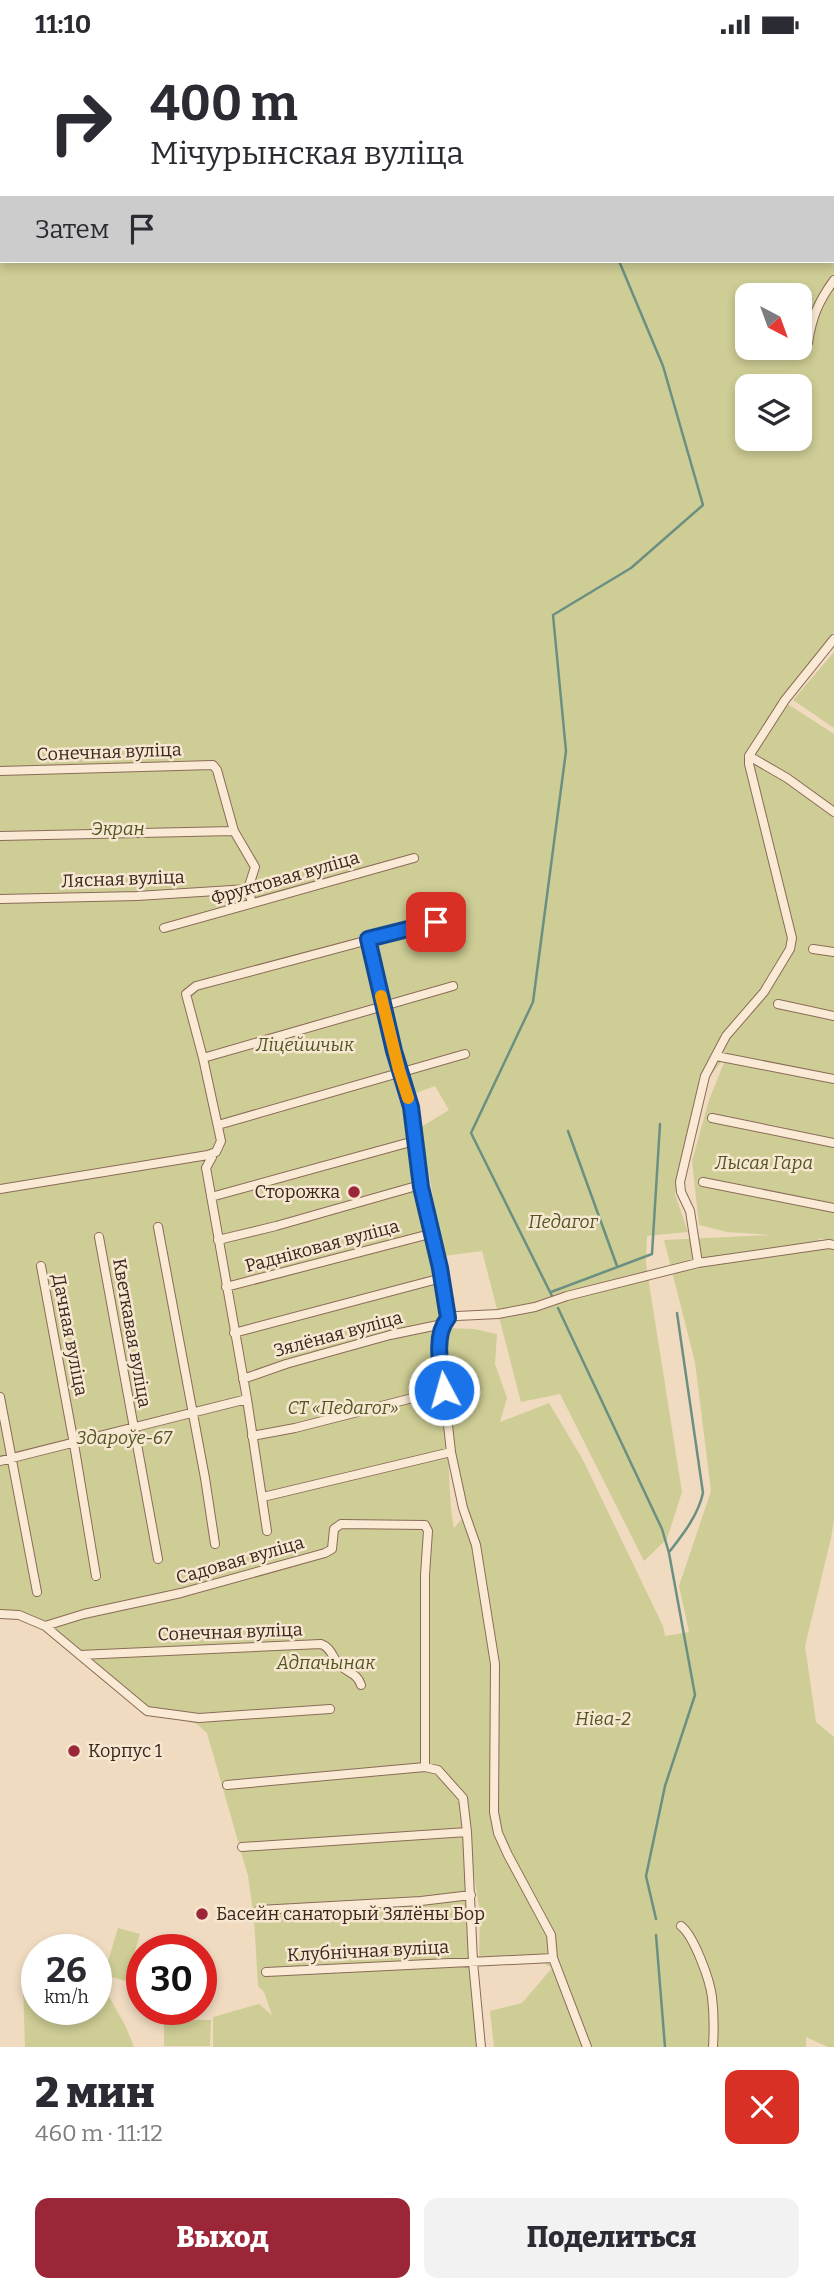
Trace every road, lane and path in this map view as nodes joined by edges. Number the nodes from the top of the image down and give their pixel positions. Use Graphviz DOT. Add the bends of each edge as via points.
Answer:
graph roads {
  1 [pos="834,280"];
  2 [pos="812,320"];
  3 [pos="834,639"];
  4 [pos="749,757"];
  5 [pos="0,771"];
  6 [pos="834,812"];
  7 [pos="234,831"];
  8 [pos="0,837"];
  9 [pos="414,858"];
  10 [pos="248,889"];
  11 [pos="0,899"];
  12 [pos="252,903"];
  13 [pos="436,922"];
  14 [pos="164,928"];
  15 [pos="368,939"];
  16 [pos="813,949"];
  17 [pos="834,952"];
  18 [pos="453,986"];
  19 [pos="778,1003"];
  20 [pos="383,1006"];
  21 [pos="834,1016"];
  22 [pos="465,1054"];
  23 [pos="716,1056"];
  24 [pos="203,1058"];
  25 [pos="400,1075"];
  26 [pos="834,1079"];
  27 [pos="712,1118"];
  28 [pos="218,1125"];
  29 [pos="407,1143"];
  30 [pos="834,1143"];
  31 [pos="208,1154"];
  32 [pos="703,1182"];
  33 [pos="413,1187"];
  34 [pos="0,1189"];
  35 [pos="211,1197"];
  36 [pos="834,1208"];
  37 [pos="158,1227"];
  38 [pos="426,1235"];
  39 [pos="99,1237"];
  40 [pos="218,1240"];
  41 [pos="834,1245"];
  42 [pos="698,1263"];
  43 [pos="41,1266"];
  44 [pos="434,1280"];
  45 [pos="226,1287"];
  46 [pos="446,1321"];
  47 [pos="234,1333"];
  48 [pos="243,1380"];
  49 [pos="444,1390"];
  50 [pos="0,1397"];
  51 [pos="247,1399"];
  52 [pos="191,1412"];
  53 [pos="133,1429"];
  54 [pos="252,1436"];
  55 [pos="74,1444"];
  56 [pos="451,1452"];
  57 [pos="13,1459"];
  58 [pos="0,1461"];
  59 [pos="263,1497"];
  60 [pos="267,1531"];
  61 [pos="215,1544"];
  62 [pos="158,1559"];
  63 [pos="96,1576"];
  64 [pos="37,1592"];
  65 [pos="0,1614"];
  66 [pos="45,1626"];
  67 [pos="80,1655"];
  68 [pos="360,1685"];
  69 [pos="330,1709"];
  70 [pos="425,1767"];
  71 [pos="227,1785"];
  72 [pos="467,1832"];
  73 [pos="242,1847"];
  74 [pos="471,1895"];
  75 [pos="259,1910"];
  76 [pos="681,1926"];
  77 [pos="552,1958"];
  78 [pos="473,1962"];
  79 [pos="266,1972"];
  80 [pos="481,2047"];
  81 [pos="587,2047"];
  82 [pos="713,2047"];
  1 -- 2 [label="street"];
  3 -- 4 [label="street" via="785,700"];
  4 -- 6 [label="street"];
  4 -- 23 [label="street" via="792,937 790,949 764,992 726,1036"];
  5 -- 7 [label="street, Сонечная вуліца" via="213,765"];
  7 -- 8 [label="street"];
  7 -- 10 [label="street" via="256,867"];
  9 -- 12 [label="street, Фруктовая вуліца"];
  10 -- 11 [label="street, Лясная вуліца"];
  10 -- 12 [label="street"];
  12 -- 14 [label="street, Фруктовая вуліца"];
  13 -- 15 [label="street"];
  15 -- 20 [label="street"];
  15 -- 24 [label="street" via="188,990 186,998"];
  16 -- 17 [label="street"];
  18 -- 20 [label="street"];
  19 -- 21 [label="street"];
  20 -- 24 [label="street"];
  20 -- 25 [label="street"];
  22 -- 25 [label="street"];
  23 -- 26 [label="street"];
  23 -- 42 [label="street" via="705,1076 680,1182"];
  24 -- 28 [label="street"];
  25 -- 28 [label="street"];
  25 -- 46 [label="street" via="411,1107"];
  27 -- 30 [label="street"];
  28 -- 31 [label="street" via="219,1147"];
  29 -- 35 [label="street"];
  31 -- 34 [label="street"];
  31 -- 35 [label="street" via="212,1157 206,1168"];
  32 -- 36 [label="street"];
  33 -- 40 [label="street"];
  35 -- 40 [label="street"];
  37 -- 52 [label="street, Садовая вуліца"];
  38 -- 45 [label="street, Радніковая вуліца"];
  39 -- 53 [label="street, Кветкавая вуліца"];
  40 -- 45 [label="street"];
  41 -- 42 [label="street, Зялёная вуліца"];
  42 -- 46 [label="street, Зялёная вуліца" via="535,1307"];
  43 -- 55 [label="street, Дачная вуліца"];
  44 -- 47 [label="street"];
  45 -- 47 [label="street"];
  46 -- 48 [label="street, Зялёная вуліца"];
  46 -- 49 [label="street" via="440,1353"];
  47 -- 48 [label="street"];
  48 -- 51 [label="street"];
  49 -- 54 [label="street"];
  49 -- 56 [label="street"];
  50 -- 57 [label="street"];
  51 -- 52 [label="street"];
  51 -- 54 [label="street"];
  52 -- 53 [label="street"];
  52 -- 61 [label="street, Садовая вуліца"];
  53 -- 55 [label="street"];
  53 -- 62 [label="street, Кветкавая вуліца"];
  54 -- 59 [label="street"];
  55 -- 57 [label="street"];
  55 -- 63 [label="street, Дачная вуліца"];
  56 -- 59 [label="street"];
  56 -- 77 [label="street" via="475,1545 495,1664 494,1812 498,1833 551,1935"];
  57 -- 58 [label="street"];
  57 -- 64 [label="street"];
  59 -- 60 [label="street"];
  65 -- 66 [label="street" via="19,1615"];
  66 -- 67 [label="street"];
  66 -- 70 [label="street, Садовая вуліца" via="330,1551 334,1529 341,1524 425,1525"];
  67 -- 68 [label="street, Сонечная вуліца" via="321,1644 330,1649 339,1665 357,1676"];
  67 -- 69 [label="street" via="147,1711 199,1719"];
  70 -- 71 [label="street"];
  70 -- 72 [label="street" via="438,1770 463,1798"];
  72 -- 73 [label="street"];
  72 -- 74 [label="street"];
  74 -- 75 [label="street"];
  74 -- 78 [label="street"];
  76 -- 82 [label="street" via="712,1994"];
  77 -- 78 [label="street, Клубнічная вуліца"];
  77 -- 81 [label="street"];
  78 -- 79 [label="street, Клубнічная вуліца"];
  78 -- 80 [label="street"];
}
